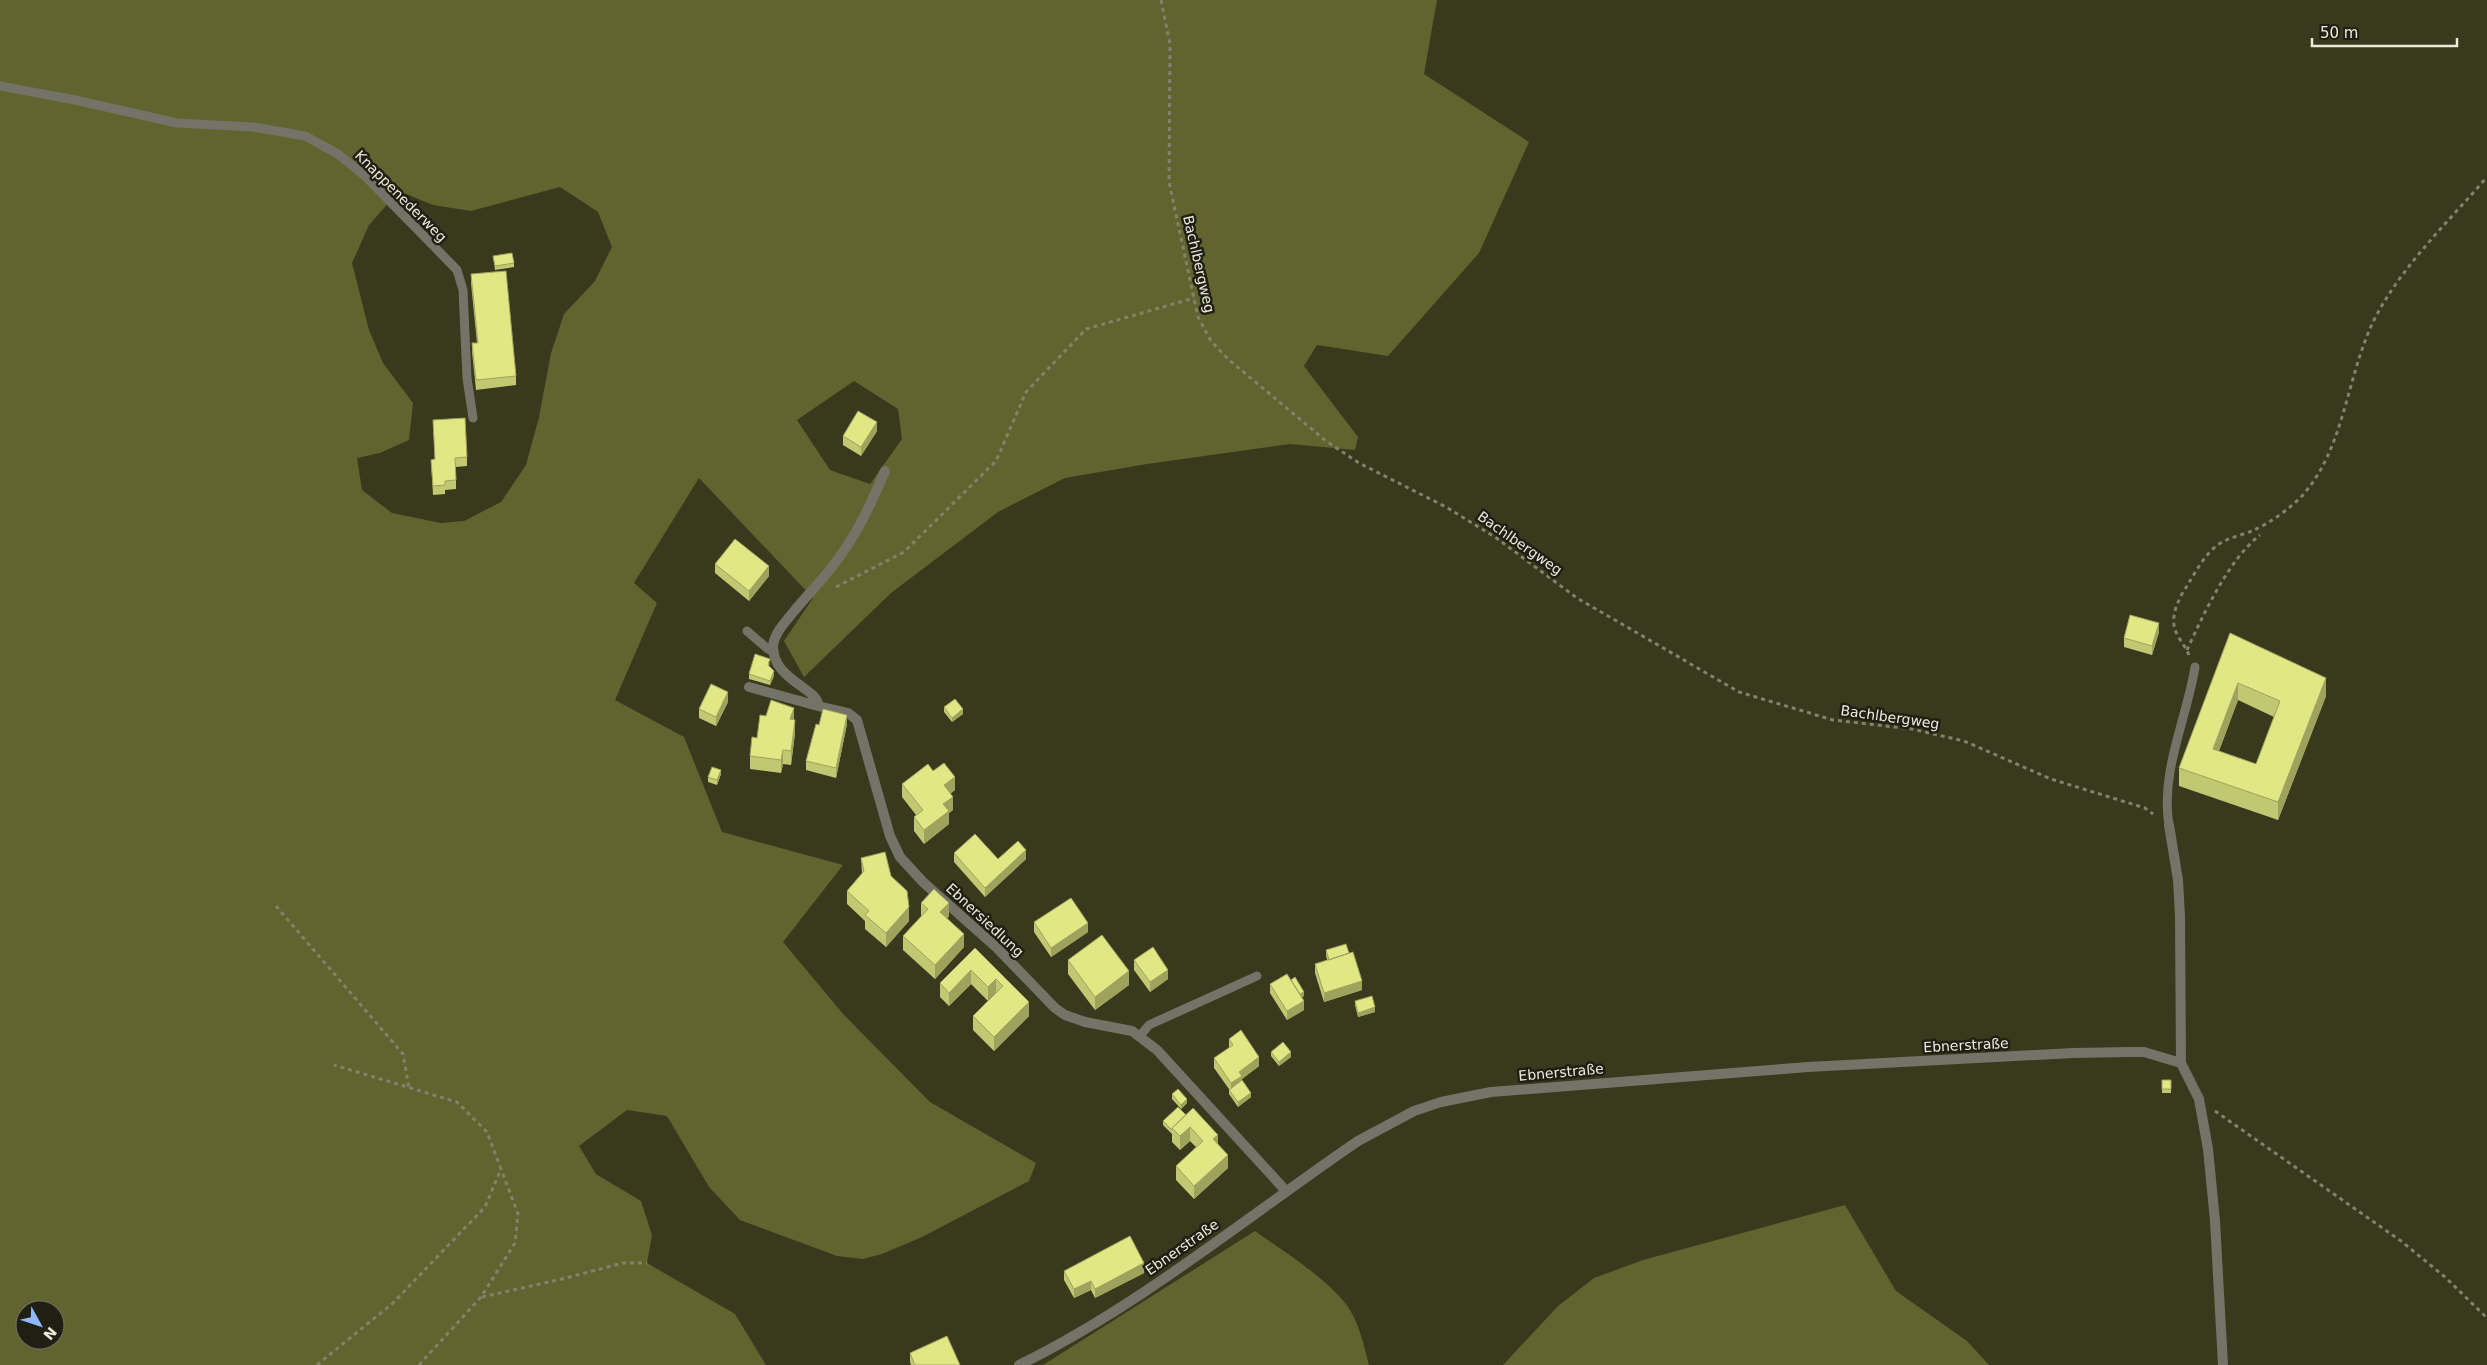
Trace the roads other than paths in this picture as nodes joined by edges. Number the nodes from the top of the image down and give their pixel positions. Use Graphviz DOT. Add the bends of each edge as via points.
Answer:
graph roads {
  1 [pos="0,86"];
  2 [pos="473,418"];
  3 [pos="885,471"];
  4 [pos="747,631"];
  5 [pos="774,651"];
  6 [pos="2195,667"];
  7 [pos="749,687"];
  8 [pos="818,706"];
  9 [pos="2169,825"];
  10 [pos="1257,976"];
  11 [pos="1140,1036"];
  12 [pos="2181,1063"];
  13 [pos="1286,1191"];
  14 [pos="1019,1365"];
  15 [pos="2223,1365"];
  1 -- 2 [label="lane, Knappenederweg" via="177,123 282,131 305,136 338,154 365,176 457,270 463,290 467,378"];
  3 -- 5 [label="street" via="870,506 843,552 781,628 774,642"];
  4 -- 5 [label="lane" via="768,650"];
  5 -- 8 [label="street" via="784,674 817,698"];
  6 -- 9 [label="lane" via="2170,774"];
  7 -- 8 [label="street, Ebnersiedlung"];
  8 -- 11 [label="street, Ebnersiedlung" via="848,713 857,720 892,841 900,857 923,882 991,942 1056,1008 1074,1019 1124,1028"];
  9 -- 12 [label="street" via="2180,916"];
  10 -- 11 [label="lane" via="1149,1025"];
  11 -- 13 [label="street, Ebnersiedlung" via="1171,1063"];
  12 -- 13 [label="street, Ebnerstraße" via="2144,1052 2073,1053 1808,1067 1491,1092 1441,1102 1390,1122"];
  12 -- 15 [label="street" via="2198,1099 2212,1182"];
  13 -- 14 [label="street, Ebnerstraße" via="1120,1306"];
}
